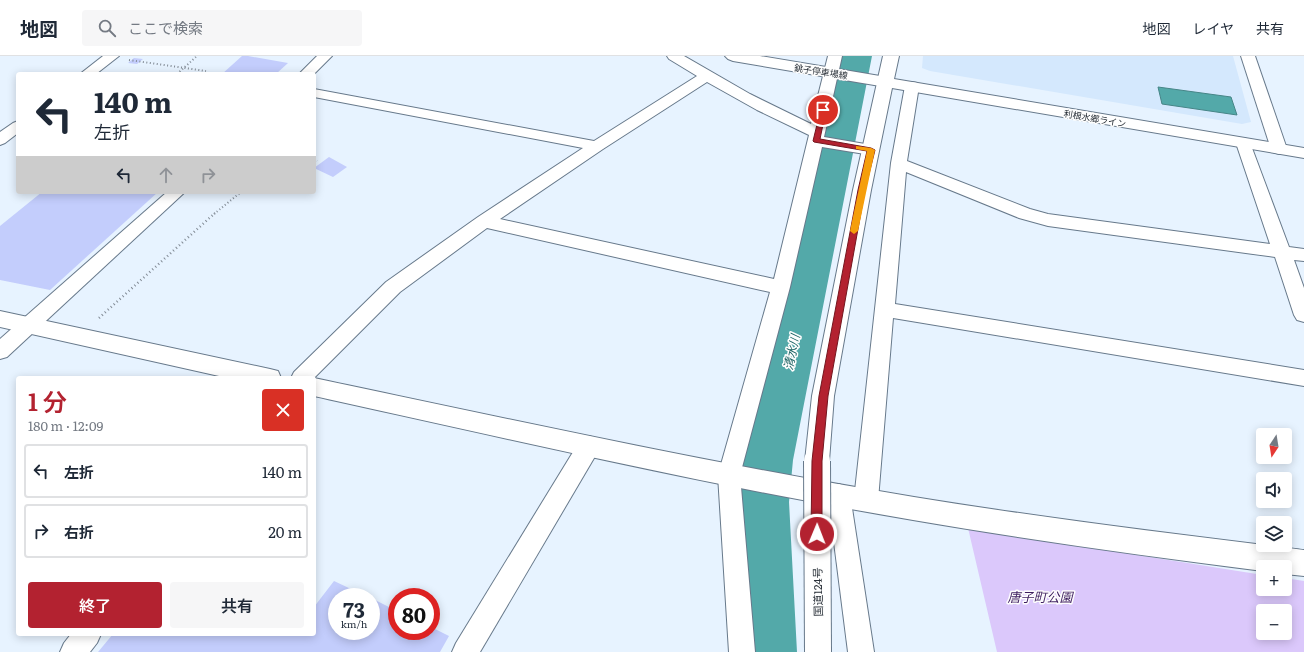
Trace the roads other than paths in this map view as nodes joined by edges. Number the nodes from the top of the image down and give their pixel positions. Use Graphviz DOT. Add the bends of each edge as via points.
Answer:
graph roads {
  1 [pos="86,56"];
  2 [pos="325,56"];
  3 [pos="674,56"];
  4 [pos="733,56"];
  5 [pos="835,56"];
  6 [pos="891,56"];
  7 [pos="1248,56"];
  8 [pos="109,58"];
  9 [pos="90,72"];
  10 [pos="308,72"];
  11 [pos="831,73"];
  12 [pos="708,76"];
  13 [pos="886,82"];
  14 [pos="912,86"];
  15 [pos="316,93"];
  16 [pos="16,128"];
  17 [pos="817,137"];
  18 [pos="0,140"];
  19 [pos="1244,143"];
  20 [pos="597,146"];
  21 [pos="1278,149"];
  22 [pos="871,150"];
  23 [pos="1304,153"];
  24 [pos="899,163"];
  25 [pos="175,194"];
  26 [pos="484,221"];
  27 [pos="1283,252"];
  28 [pos="1304,255"];
  29 [pos="781,287"];
  30 [pos="886,310"];
  31 [pos="1304,315"];
  32 [pos="0,319"];
  33 [pos="29,325"];
  34 [pos="0,352"];
  35 [pos="261,376"];
  36 [pos="303,376"];
  37 [pos="1304,378"];
  38 [pos="316,387"];
  39 [pos="589,446"];
  40 [pos="729,475"];
  41 [pos="839,495"];
  42 [pos="866,500"];
  43 [pos="1304,563"];
  44 [pos="86,636"];
  45 [pos="73,652"];
  46 [pos="465,652"];
  47 [pos="742,652"];
  48 [pos="818,652"];
  49 [pos="861,652"];
  1 -- 8 [label="street"];
  2 -- 10 [label="street"];
  3 -- 12 [label="street"];
  4 -- 11 [label="main road, 銚子停車場線"];
  5 -- 11 [label="street"];
  6 -- 13 [label="main road, 国道124号"];
  7 -- 21 [label="street"];
  8 -- 9 [label="street"];
  11 -- 13 [label="main road, 銚子停車場線"];
  11 -- 17 [label="street"];
  12 -- 17 [label="street"];
  12 -- 20 [label="street"];
  13 -- 14 [label="main road, 利根水郷ライン"];
  13 -- 22 [label="main road, 国道124号"];
  14 -- 19 [label="main road, 利根水郷ライン"];
  14 -- 24 [label="street"];
  15 -- 20 [label="street"];
  16 -- 18 [label="street"];
  17 -- 22 [label="street"];
  17 -- 29 [label="street"];
  19 -- 21 [label="main road, 利根水郷ライン"];
  19 -- 27 [label="street"];
  20 -- 26 [label="street"];
  21 -- 23 [label="main road, 利根水郷ライン"];
  22 -- 48 [label="main road, 国道124号, bridge" via="823,396 817,461"];
  24 -- 27 [label="street" via="1025,214 1048,220"];
  24 -- 30 [label="street"];
  25 -- 33 [label="street"];
  26 -- 29 [label="street"];
  26 -- 36 [label="street" via="393,287"];
  27 -- 28 [label="street"];
  27 -- 31 [label="street"];
  29 -- 40 [label="street"];
  30 -- 37 [label="street"];
  30 -- 42 [label="street"];
  32 -- 33 [label="main road"];
  33 -- 34 [label="street"];
  33 -- 35 [label="main road"];
  38 -- 39 [label="main road"];
  39 -- 40 [label="main road"];
  39 -- 46 [label="street"];
  40 -- 41 [label="main road"];
  40 -- 47 [label="street"];
  41 -- 42 [label="main road"];
  41 -- 49 [label="street"];
  42 -- 43 [label="main road" via="1006,524"];
  44 -- 45 [label="street"];
}
